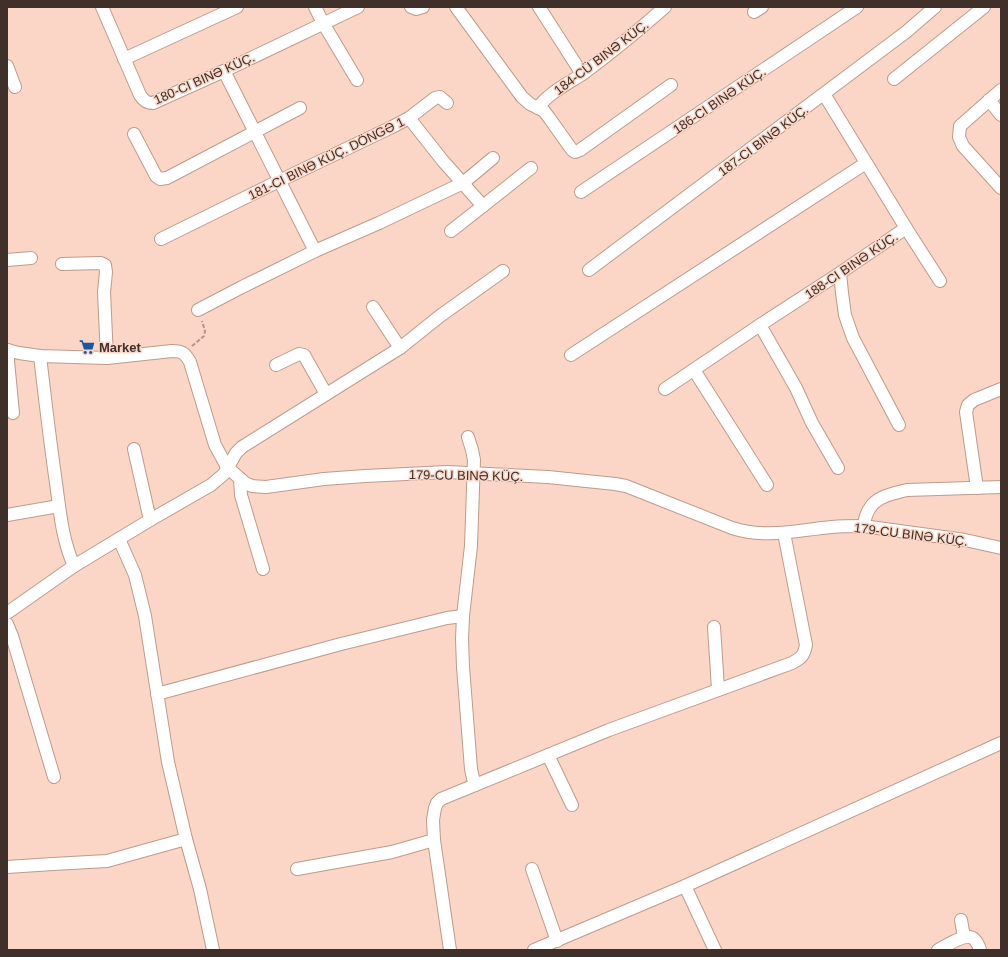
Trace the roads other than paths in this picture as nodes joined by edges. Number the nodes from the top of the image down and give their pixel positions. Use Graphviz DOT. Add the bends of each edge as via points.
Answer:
graph roads {
  1 [pos="102,7"];
  2 [pos="237,7"];
  3 [pos="315,7"];
  4 [pos="358,7"];
  5 [pos="410,7"];
  6 [pos="423,7"];
  7 [pos="456,7"];
  8 [pos="539,7"];
  9 [pos="665,7"];
  10 [pos="857,7"];
  11 [pos="935,7"];
  12 [pos="984,7"];
  13 [pos="323,23"];
  14 [pos="124,59"];
  15 [pos="7,66"];
  16 [pos="224,71"];
  17 [pos="582,74"];
  18 [pos="894,79"];
  19 [pos="357,80"];
  20 [pos="671,85"];
  21 [pos="15,87"];
  22 [pos="1001,90"];
  23 [pos="824,94"];
  24 [pos="989,100"];
  25 [pos="447,103"];
  26 [pos="300,108"];
  27 [pos="538,108"];
  28 [pos="1001,115"];
  29 [pos="409,118"];
  30 [pos="254,132"];
  31 [pos="134,134"];
  32 [pos="493,158"];
  33 [pos="866,163"];
  34 [pos="531,168"];
  35 [pos="279,181"];
  36 [pos="463,183"];
  37 [pos="1001,188"];
  38 [pos="581,192"];
  39 [pos="483,206"];
  40 [pos="906,228"];
  41 [pos="451,231"];
  42 [pos="161,239"];
  43 [pos="314,251"];
  44 [pos="31,258"];
  45 [pos="7,260"];
  46 [pos="62,264"];
  47 [pos="589,270"];
  48 [pos="502,271"];
  49 [pos="840,273"];
  50 [pos="940,281"];
  51 [pos="373,307"];
  52 [pos="198,310"];
  53 [pos="760,325"];
  54 [pos="400,348"];
  55 [pos="8,350"];
  56 [pos="571,354"];
  57 [pos="40,356"];
  58 [pos="107,358"];
  59 [pos="276,365"];
  60 [pos="694,370"];
  61 [pos="665,389"];
  62 [pos="1001,389"];
  63 [pos="326,394"];
  64 [pos="13,413"];
  65 [pos="899,425"];
  66 [pos="468,438"];
  67 [pos="134,449"];
  68 [pos="227,467"];
  69 [pos="838,468"];
  70 [pos="474,473"];
  71 [pos="240,479"];
  72 [pos="767,484"];
  73 [pos="1001,487"];
  74 [pos="977,488"];
  75 [pos="59,506"];
  76 [pos="7,515"];
  77 [pos="150,520"];
  78 [pos="863,526"];
  79 [pos="784,533"];
  80 [pos="119,539"];
  81 [pos="1001,548"];
  82 [pos="74,566"];
  83 [pos="263,569"];
  84 [pos="7,613"];
  85 [pos="463,616"];
  86 [pos="7,624"];
  87 [pos="714,627"];
  88 [pos="718,689"];
  89 [pos="157,694"];
  90 [pos="1001,743"];
  91 [pos="548,755"];
  92 [pos="54,777"];
  93 [pos="475,785"];
  94 [pos="572,805"];
  95 [pos="186,839"];
  96 [pos="434,840"];
  97 [pos="7,867"];
  98 [pos="297,869"];
  99 [pos="532,869"];
  100 [pos="685,886"];
  101 [pos="961,920"];
  102 [pos="964,937"];
  103 [pos="557,941"];
  104 [pos="213,950"];
  105 [pos="450,950"];
  106 [pos="534,950"];
  107 [pos="715,950"];
  108 [pos="938,950"];
  109 [pos="980,950"];
  1 -- 14 [label="street"];
  2 -- 14 [label="street"];
  3 -- 13 [label="street"];
  4 -- 13 [label="street"];
  5 -- 6 [label="street"];
  7 -- 27 [label="street" via="522,97"];
  8 -- 17 [label="street"];
  9 -- 17 [label="street, 184-CÜ BINƏ KÜÇ."];
  10 -- 38 [label="street"];
  11 -- 23 [label="street"];
  12 -- 18 [label="street"];
  13 -- 16 [label="street"];
  13 -- 19 [label="street"];
  14 -- 16 [label="street" via="140,95 148,103"];
  15 -- 21 [label="street"];
  16 -- 30 [label="street"];
  17 -- 27 [label="street, 184-CÜ BINƏ KÜÇ." via="547,97"];
  20 -- 27 [label="street" via="576,152 544,111"];
  22 -- 24 [label="street"];
  23 -- 33 [label="street, 188-CI BINƏ KÜÇ."];
  23 -- 47 [label="street"];
  24 -- 28 [label="street"];
  24 -- 37 [label="street" via="960,126 959,137 963,146"];
  25 -- 29 [label="street" via="440,97 435,98"];
  26 -- 30 [label="street"];
  29 -- 35 [label="street, 181-CI BINƏ KÜÇ. DÖNGƏ 1"];
  29 -- 36 [label="street, 181-CI BINƏ KÜÇ. DÖNGƏ 1"];
  30 -- 31 [label="street" via="167,178 160,179"];
  30 -- 35 [label="street"];
  32 -- 36 [label="street"];
  33 -- 40 [label="street, 188-CI BINƏ KÜÇ."];
  33 -- 56 [label="street"];
  34 -- 39 [label="street"];
  35 -- 42 [label="street, 181-CI BINƏ KÜÇ. DÖNGƏ 1"];
  35 -- 43 [label="street"];
  36 -- 39 [label="street, 181-CI BINƏ KÜÇ. DÖNGƏ 1"];
  36 -- 43 [label="street"];
  39 -- 41 [label="street"];
  40 -- 49 [label="street, 188-CI BINƏ KÜÇ."];
  40 -- 50 [label="street"];
  43 -- 52 [label="street"];
  44 -- 45 [label="street"];
  46 -- 58 [label="street" via="105,265"];
  48 -- 54 [label="street"];
  49 -- 53 [label="street, 188-CI BINƏ KÜÇ."];
  49 -- 65 [label="street" via="845,315 853,338"];
  51 -- 54 [label="street"];
  53 -- 60 [label="street, 188-CI BINƏ KÜÇ."];
  53 -- 69 [label="street"];
  54 -- 63 [label="street"];
  55 -- 57 [label="street"];
  55 -- 64 [label="street"];
  57 -- 58 [label="street"];
  57 -- 75 [label="street"];
  58 -- 68 [label="street, 179-CU BINƏ KÜÇ." via="172,351 180,351 186,355 215,445"];
  59 -- 63 [label="street" via="299,354 304,355"];
  60 -- 61 [label="street, 188-CI BINƏ KÜÇ."];
  60 -- 72 [label="street"];
  62 -- 74 [label="street" via="974,400 968,405 966,412"];
  63 -- 68 [label="street" via="242,447"];
  66 -- 70 [label="street" via="474,460"];
  67 -- 77 [label="street"];
  68 -- 71 [label="street, 179-CU BINƏ KÜÇ."];
  68 -- 77 [label="street" via="224,474 211,485"];
  70 -- 71 [label="street, 179-CU BINƏ KÜÇ." via="365,476 266,487 252,486"];
  70 -- 79 [label="street, 179-CU BINƏ KÜÇ." via="548,477 626,486 743,532"];
  70 -- 85 [label="street" via="471,546"];
  71 -- 83 [label="street" via="241,495"];
  73 -- 74 [label="street"];
  74 -- 78 [label="street" via="907,490 895,493 872,504"];
  75 -- 76 [label="street"];
  75 -- 82 [label="street" via="68,553"];
  77 -- 80 [label="street"];
  78 -- 79 [label="street, 179-CU BINƏ KÜÇ."];
  78 -- 81 [label="street, 179-CU BINƏ KÜÇ." via="965,540"];
  79 -- 88 [label="street" via="806,646 805,653 792,663"];
  80 -- 82 [label="street"];
  80 -- 89 [label="street" via="135,575 145,616"];
  82 -- 84 [label="street"];
  85 -- 89 [label="street" via="341,644"];
  85 -- 93 [label="street" via="463,667 471,769"];
  86 -- 92 [label="street"];
  87 -- 88 [label="street"];
  88 -- 91 [label="street"];
  89 -- 95 [label="street" via="168,762"];
  90 -- 100 [label="street"];
  91 -- 93 [label="street"];
  91 -- 94 [label="street"];
  93 -- 96 [label="street" via="437,803 433,820"];
  95 -- 97 [label="street" via="107,861"];
  95 -- 104 [label="street"];
  96 -- 98 [label="street" via="392,852"];
  96 -- 105 [label="street"];
  99 -- 103 [label="street"];
  100 -- 103 [label="street"];
  100 -- 107 [label="street"];
  101 -- 102 [label="street"];
  102 -- 108 [label="street"];
  102 -- 109 [label="street" via="974,938"];
  103 -- 106 [label="street"];
}
